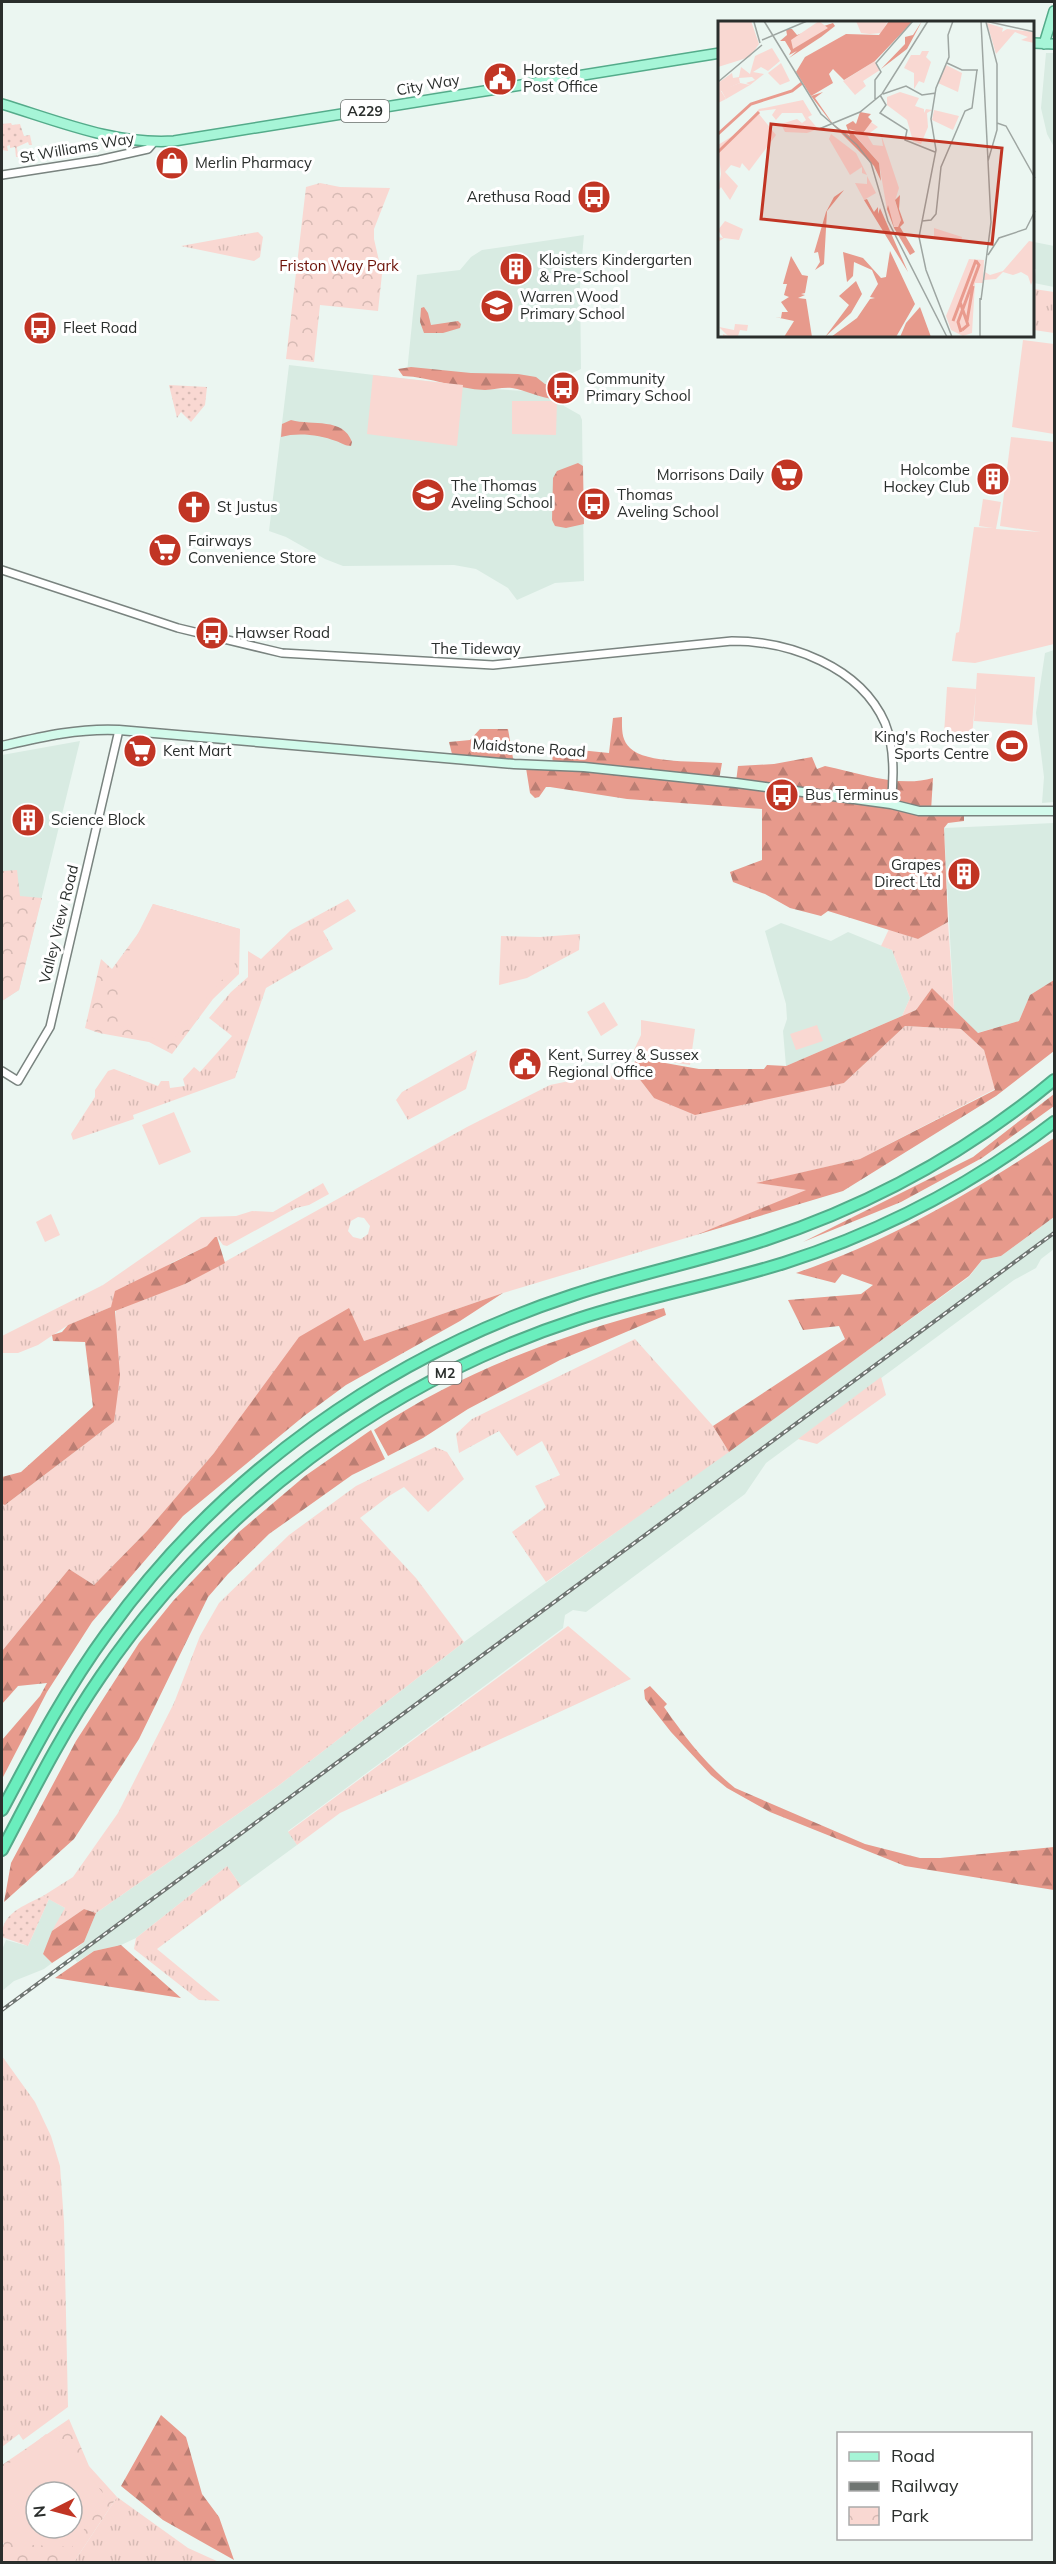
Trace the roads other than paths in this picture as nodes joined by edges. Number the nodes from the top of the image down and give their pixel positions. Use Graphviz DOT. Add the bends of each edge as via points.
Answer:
graph roads {
  1 [pos="1054,13"];
  2 [pos="1048,26"];
  3 [pos="1035,38"];
  4 [pos="1039,44"];
  5 [pos="1054,44"];
  6 [pos="718,52"];
  7 [pos="2,104"];
  8 [pos="154,142"];
  9 [pos="2,176"];
  10 [pos="2,570"];
  11 [pos="119,730"];
  12 [pos="2,746"];
  13 [pos="891,804"];
  14 [pos="1054,811"];
  15 [pos="2,1071"];
  16 [pos="1054,1080"];
  17 [pos="1054,1122"];
  18 [pos="2,1810"];
  19 [pos="2,1850"];
  1 -- 2 [label="main road"];
  2 -- 3 [label="main road"];
  2 -- 4 [label="main road"];
  4 -- 5 [label="main road"];
  6 -- 8 [label="main road, City Way / A229" via="208,137"];
  7 -- 8 [label="main road, City Way / A229" via="95,132"];
  8 -- 9 [label="street, St Williams Way" via="147,149 96,161"];
  10 -- 13 [label="street, The Tideway" via="178,628 282,653 487,666 732,641 795,650 829,665 873,701 890,741"];
  11 -- 12 [label="main road, Maidstone Road" via="83,730"];
  11 -- 13 [label="main road, Maidstone Road" via="595,768"];
  11 -- 15 [label="street, Valley View Road" via="50,1027 18,1081"];
  13 -- 14 [label="main road, Maidstone Road" via="919,811"];
  16 -- 18 [label="highway, M2" via="961,1148 855,1206 761,1241 602,1286 502,1321 408,1366 316,1424 219,1505 156,1570 81,1670"];
  17 -- 19 [label="highway, M2" via="971,1179 885,1224 785,1263 592,1314 522,1339 433,1379 326,1445 245,1510 149,1611 76,1715"];
}
